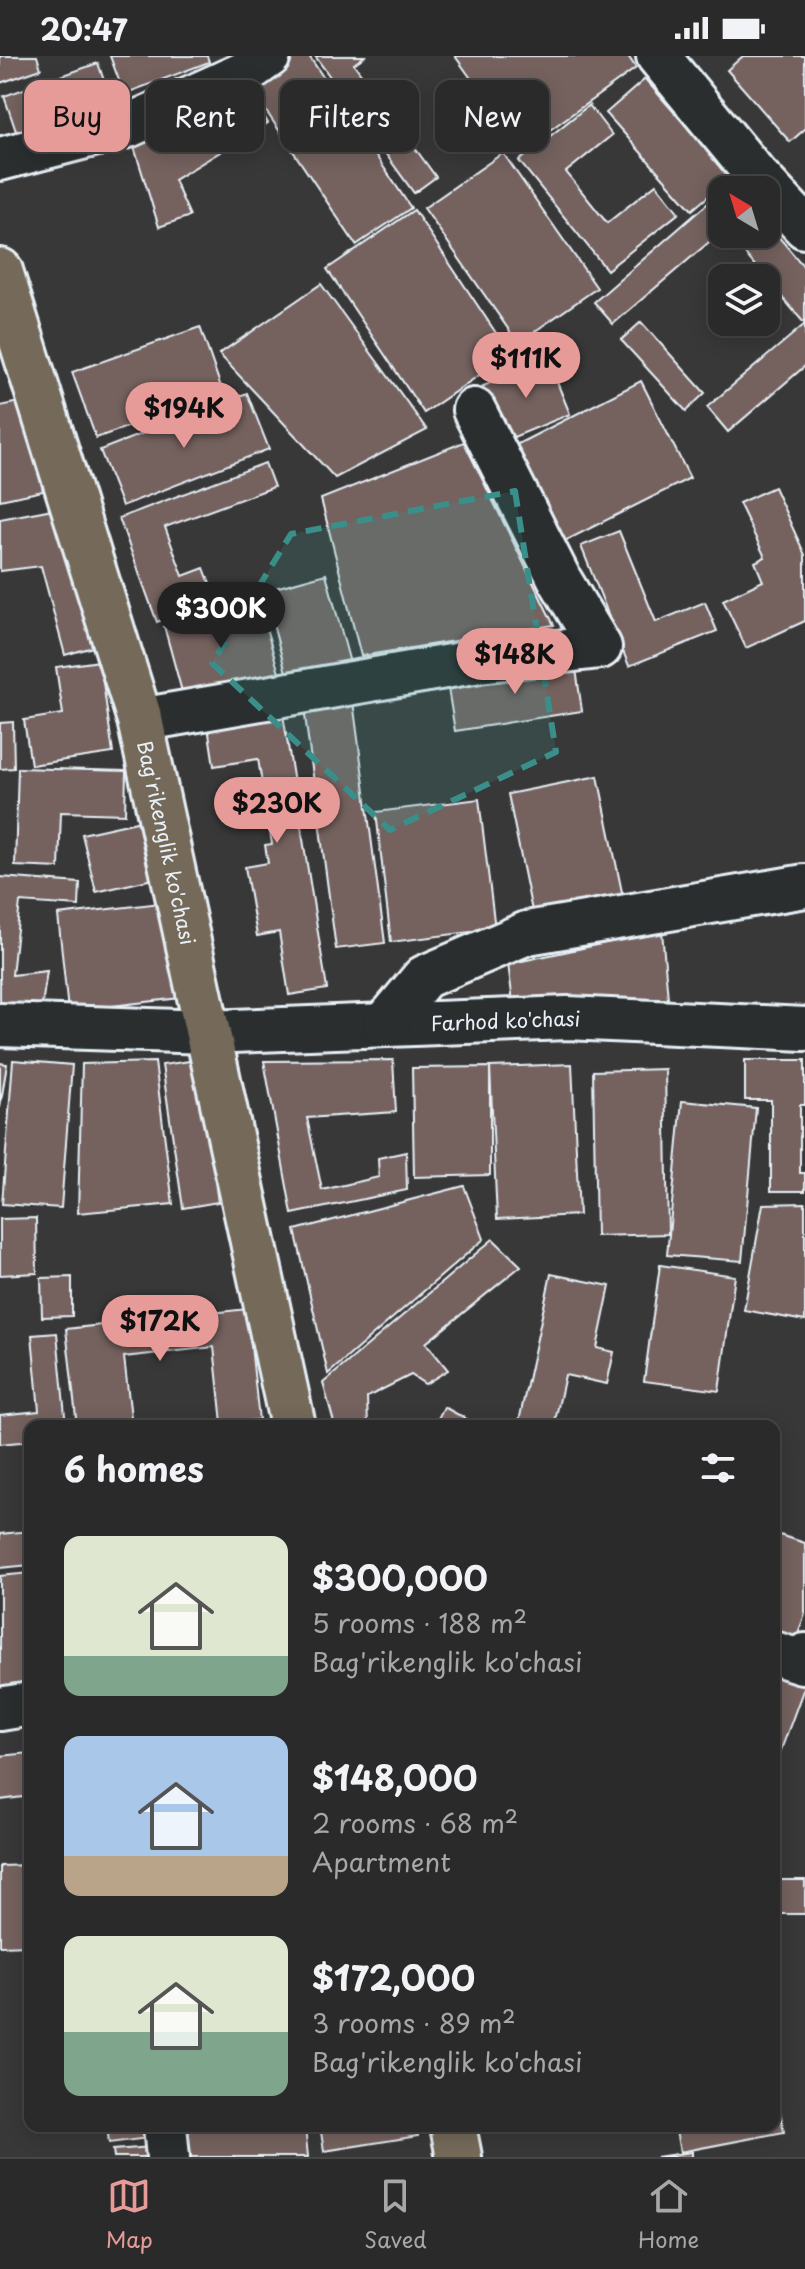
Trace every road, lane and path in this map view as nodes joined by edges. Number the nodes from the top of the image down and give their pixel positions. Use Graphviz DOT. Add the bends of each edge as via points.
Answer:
graph roads {
  1 [pos="269,56"];
  2 [pos="658,56"];
  3 [pos="0,159"];
  4 [pos="805,227"];
  5 [pos="0,271"];
  6 [pos="474,410"];
  7 [pos="140,720"];
  8 [pos="805,886"];
  9 [pos="0,1025"];
  10 [pos="384,1025"];
  11 [pos="805,1029"];
  12 [pos="208,1032"];
  13 [pos="292,1420"];
  14 [pos="780,1655"];
  15 [pos="805,1655"];
  16 [pos="24,1705"];
  17 [pos="0,1709"];
  18 [pos="166,2132"];
  19 [pos="454,2132"];
  20 [pos="168,2157"];
  21 [pos="459,2157"];
  1 -- 3 [label="street" via="245,73 128,126"];
  2 -- 4 [label="street"];
  5 -- 7 [label="main road, Bag'rikenglik ko'chasi"];
  6 -- 7 [label="street" via="600,647 479,661"];
  7 -- 12 [label="main road, Bag'rikenglik ko'chasi"];
  8 -- 10 [label="street" via="527,933 424,977"];
  9 -- 12 [label="street, Farhod ko'chasi"];
  10 -- 11 [label="street, Farhod ko'chasi" via="567,1018"];
  10 -- 12 [label="street, Farhod ko'chasi"];
  12 -- 13 [label="main road, Bag'rikenglik ko'chasi"];
  14 -- 15 [label="street" via="802,1662"];
  16 -- 17 [label="street"];
  18 -- 20 [label="street"];
  19 -- 21 [label="main road"];
}
